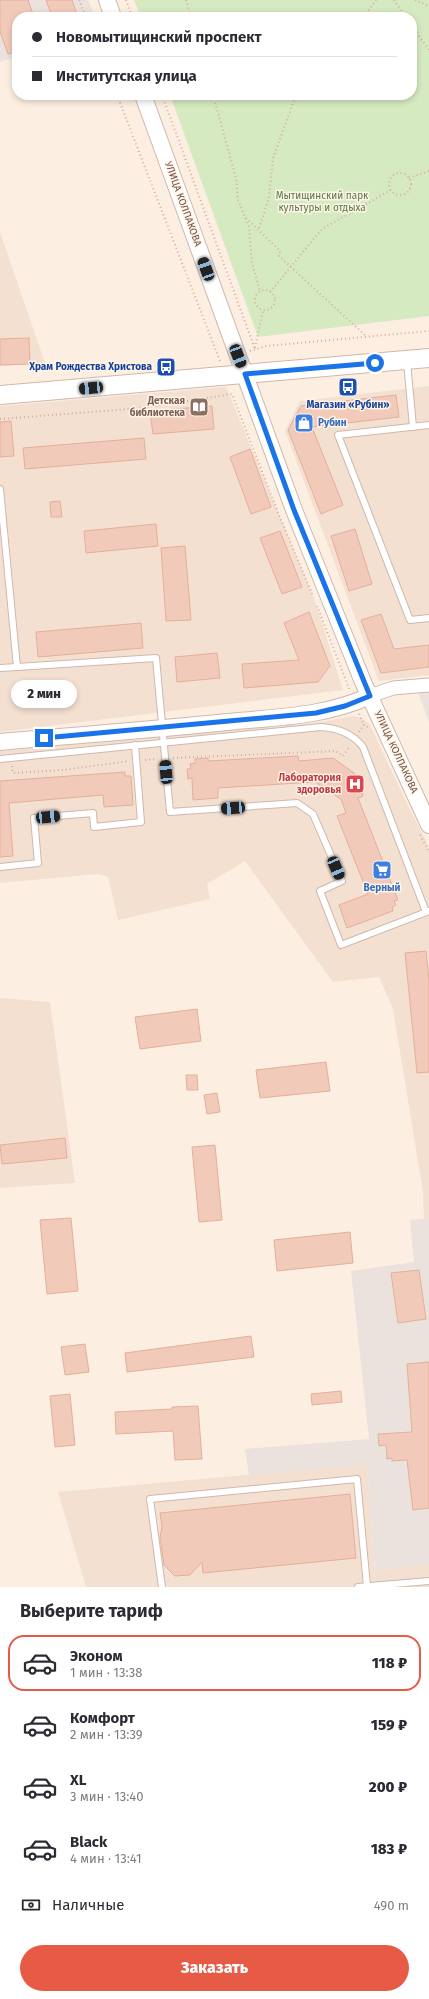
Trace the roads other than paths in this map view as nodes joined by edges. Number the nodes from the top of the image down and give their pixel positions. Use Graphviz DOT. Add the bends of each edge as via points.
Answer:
graph roads {
  1 [pos="107,0"];
  2 [pos="111,12"];
  3 [pos="145,100"];
  4 [pos="429,358"];
  5 [pos="407,360"];
  6 [pos="245,374"];
  7 [pos="0,394"];
  8 [pos="429,425"];
  9 [pos="413,427"];
  10 [pos="0,489"];
  11 [pos="429,618"];
  12 [pos="17,667"];
  13 [pos="0,668"];
  14 [pos="429,685"];
  15 [pos="370,696"];
  16 [pos="163,736"];
  17 [pos="0,742"];
  18 [pos="135,746"];
  19 [pos="0,759"];
  20 [pos="424,829"];
  21 [pos="0,867"];
  22 [pos="427,911"];
  23 [pos="429,1581"];
  24 [pos="367,1586"];
  25 [pos="162,1587"];
  26 [pos="358,1587"];
  1 -- 2 [label="street"];
  3 -- 6 [label="street, УЛИЦА КОЛПАКОВА"];
  4 -- 5 [label="main road"];
  5 -- 6 [label="main road"];
  5 -- 9 [label="lane"];
  6 -- 7 [label="main road"];
  6 -- 15 [label="street, УЛИЦА КОЛПАКОВА" via="297,517"];
  8 -- 9 [label="lane"];
  9 -- 11 [label="lane" via="338,435 410,620"];
  10 -- 12 [label="lane"];
  12 -- 13 [label="lane"];
  12 -- 16 [label="lane" via="156,658"];
  14 -- 15 [label="street" via="393,688"];
  15 -- 16 [label="street" via="332,710"];
  15 -- 20 [label="street, УЛИЦА КОЛПАКОВА"];
  16 -- 17 [label="street"];
  16 -- 18 [label="lane"];
  16 -- 22 [label="lane" via="321,727 338,729 355,739 366,753"];
  16 -- 22 [label="lane" via="170,812 297,803 313,814 342,882 320,891 342,945"];
  18 -- 19 [label="lane"];
  18 -- 21 [label="lane" via="141,822 94,827 93,813 34,818 38,863"];
  23 -- 24 [label="lane"];
  24 -- 25 [label="lane" via="357,1479 150,1499"];
  24 -- 26 [label="lane"];
}
